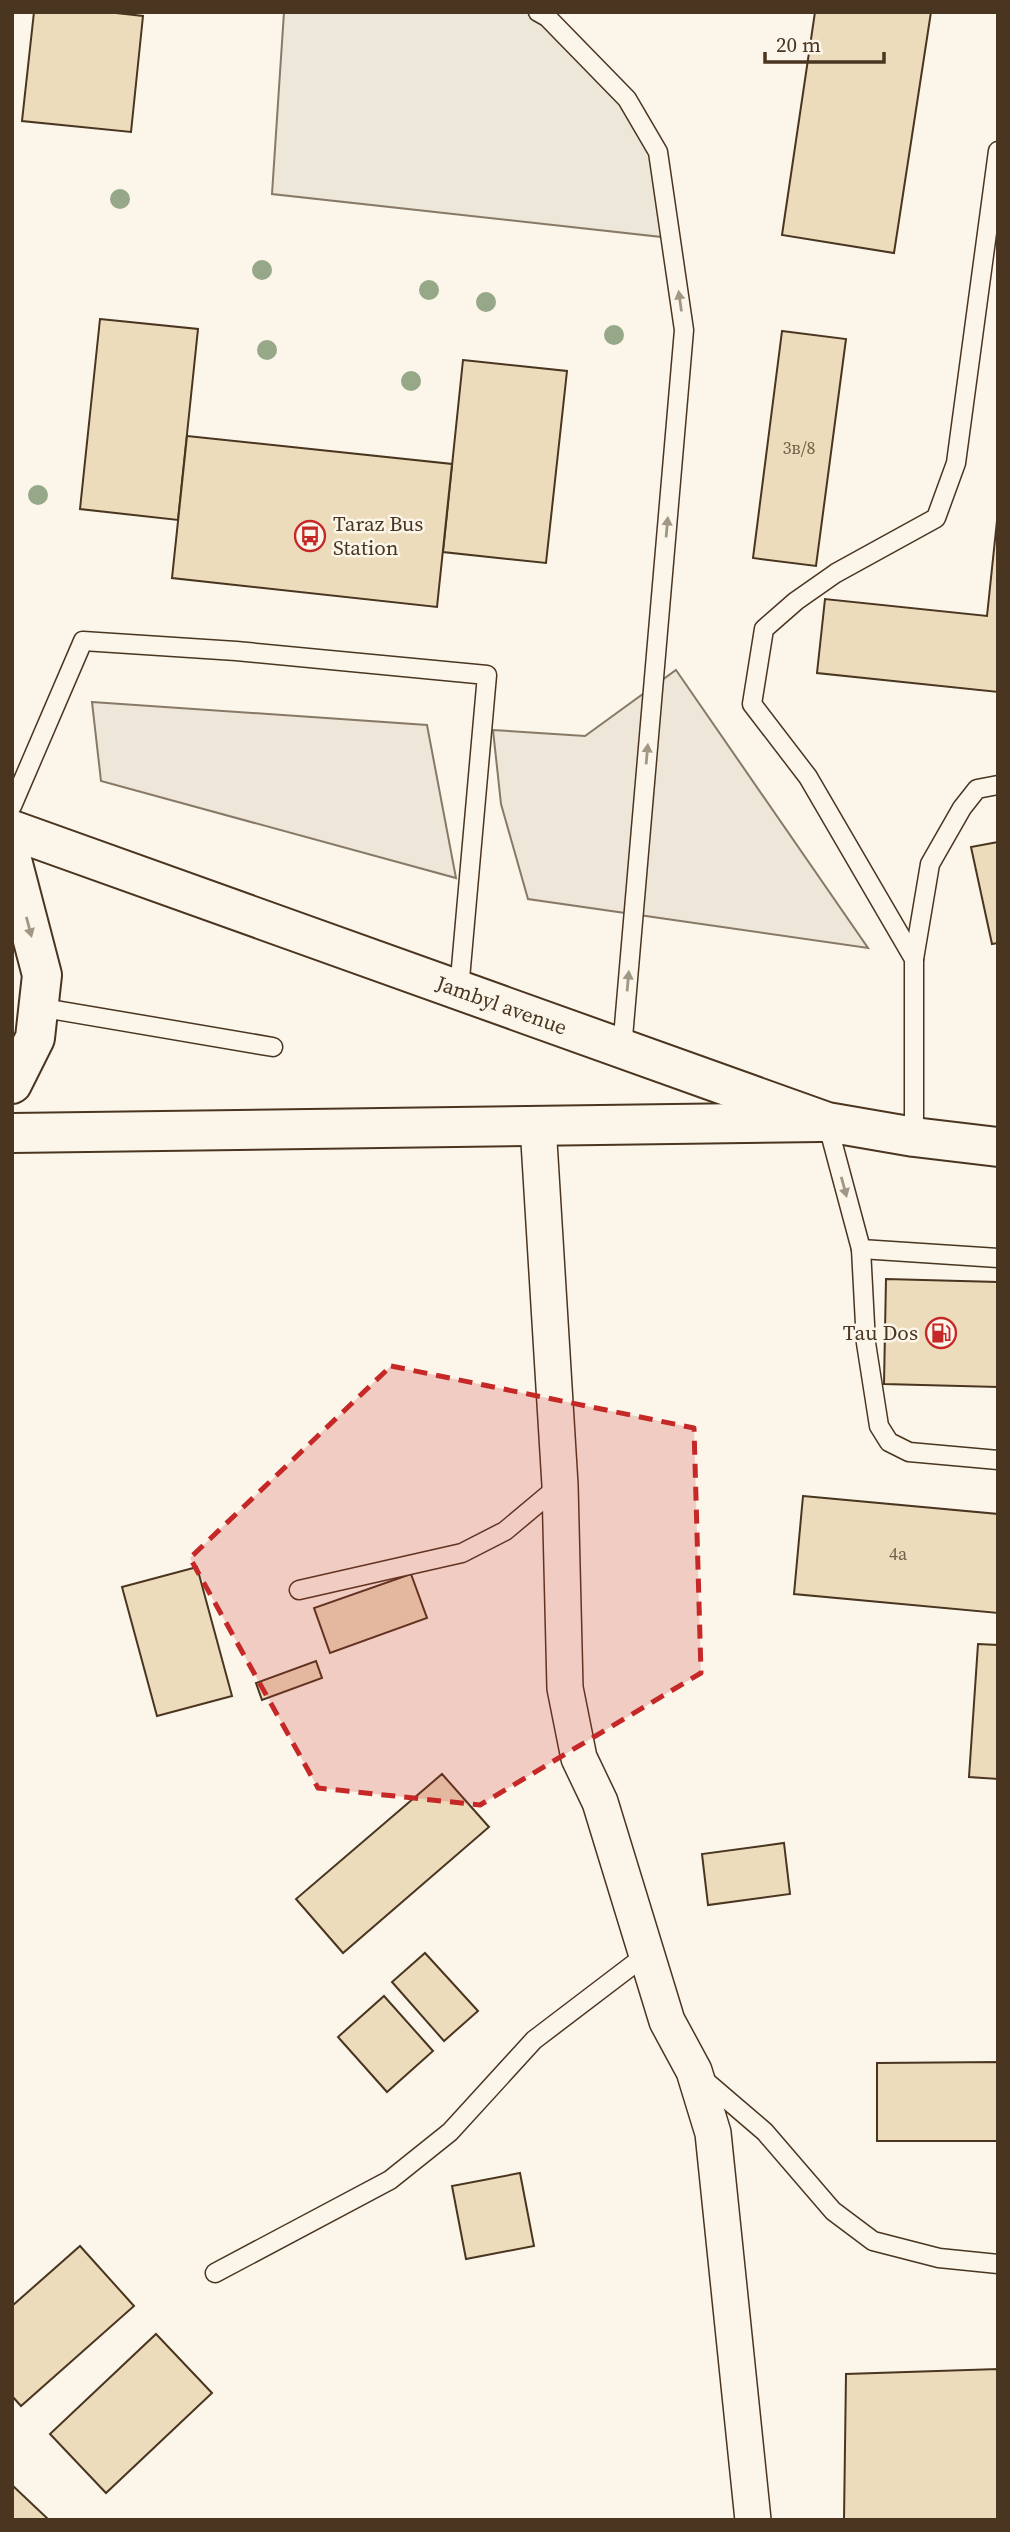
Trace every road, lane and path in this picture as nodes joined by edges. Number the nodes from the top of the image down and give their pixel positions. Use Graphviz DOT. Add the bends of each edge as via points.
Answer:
graph roads {
  1 [pos="538,12"];
  2 [pos="998,151"];
  3 [pos="998,785"];
  4 [pos="12,806"];
  5 [pos="12,830"];
  6 [pos="12,860"];
  7 [pos="915,959"];
  8 [pos="459,990"];
  9 [pos="38,1007"];
  10 [pos="273,1047"];
  11 [pos="622,1049"];
  12 [pos="12,1084"];
  13 [pos="827,1122"];
  14 [pos="538,1125"];
  15 [pos="12,1133"];
  16 [pos="914,1137"];
  17 [pos="998,1147"];
  18 [pos="861,1249"];
  19 [pos="998,1258"];
  20 [pos="998,1460"];
  21 [pos="560,1485"];
  22 [pos="299,1590"];
  23 [pos="647,1954"];
  24 [pos="694,2071"];
  25 [pos="998,2264"];
  26 [pos="215,2273"];
  27 [pos="753,2520"];
  11 -- 1 [label="lane, one-way" via="684,330 658,152 627,99"];
  2 -- 7 [label="lane" via="956,463 936,518 836,573 764,629 752,704 807,777"];
  3 -- 7 [label="lane" via="977,789 930,864"];
  4 -- 8 [label="lane" via="83,641 487,675"];
  5 -- 8 [label="main road, Jambyl avenue"];
  6 -- 9 [label="main road, one-way" via="42,975"];
  7 -- 16 [label="lane"];
  8 -- 11 [label="main road, Jambyl avenue"];
  9 -- 10 [label="lane"];
  9 -- 12 [label="main road" via="35,1038"];
  11 -- 13 [label="main road, Jambyl avenue"];
  13 -- 14 [label="main road"];
  13 -- 16 [label="main road, Jambyl avenue"];
  13 -- 18 [label="lane, one-way"];
  14 -- 15 [label="main road"];
  14 -- 21 [label="street"];
  16 -- 17 [label="main road, Jambyl avenue"];
  18 -- 19 [label="lane"];
  18 -- 20 [label="lane" via="866,1343 879,1426 889,1442 909,1452"];
  21 -- 22 [label="lane" via="505,1531 463,1553"];
  21 -- 23 [label="street" via="565,1688 579,1758 600,1802"];
  23 -- 24 [label="street" via="667,2021"];
  23 -- 26 [label="lane" via="534,2040 450,2132 390,2180"];
  24 -- 25 [label="lane" via="765,2132 833,2211 873,2241 939,2258"];
  24 -- 27 [label="street" via="713,2133"];
}
